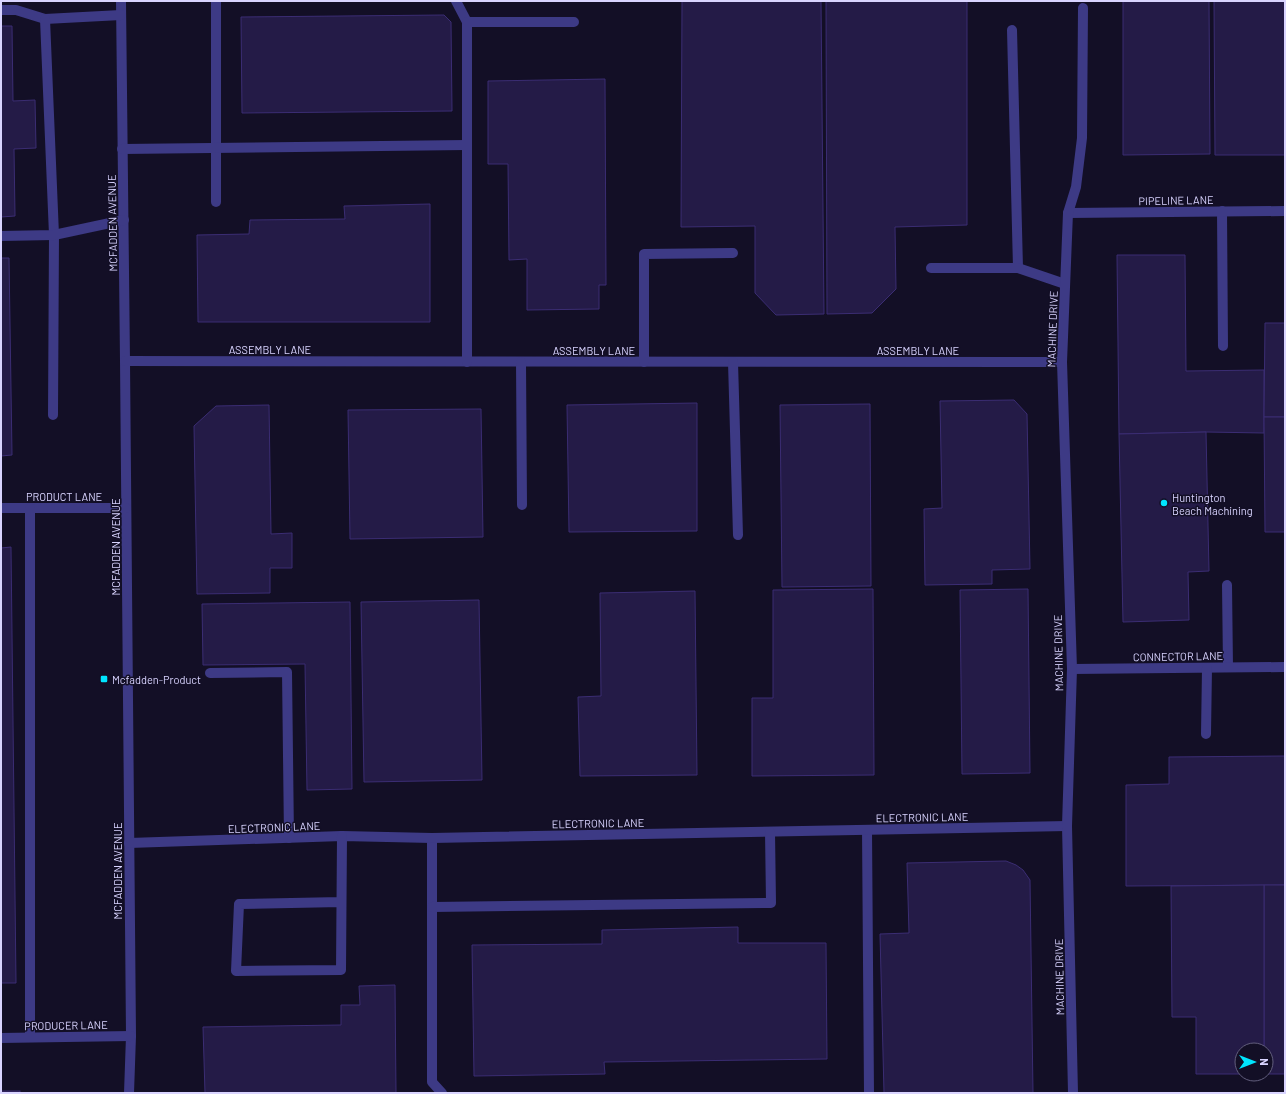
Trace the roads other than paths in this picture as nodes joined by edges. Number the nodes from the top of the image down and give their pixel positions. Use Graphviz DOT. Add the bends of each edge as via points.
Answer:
graph roads {
  1 [pos="121,1"];
  2 [pos="216,1"];
  3 [pos="456,1"];
  4 [pos="1083,8"];
  5 [pos="1,10"];
  6 [pos="121,15"];
  7 [pos="45,19"];
  8 [pos="467,22"];
  9 [pos="574,22"];
  10 [pos="1012,30"];
  11 [pos="467,145"];
  12 [pos="216,148"];
  13 [pos="122,149"];
  14 [pos="216,202"];
  15 [pos="1285,210"];
  16 [pos="1222,211"];
  17 [pos="1068,213"];
  18 [pos="124,220"];
  19 [pos="54,235"];
  20 [pos="1,236"];
  21 [pos="733,253"];
  22 [pos="931,268"];
  23 [pos="1018,268"];
  24 [pos="1065,284"];
  25 [pos="1223,346"];
  26 [pos="126,361"];
  27 [pos="467,362"];
  28 [pos="521,362"];
  29 [pos="644,362"];
  30 [pos="734,362"];
  31 [pos="1062,362"];
  32 [pos="53,415"];
  33 [pos="522,505"];
  34 [pos="1,508"];
  35 [pos="30,508"];
  36 [pos="126,508"];
  37 [pos="738,535"];
  38 [pos="1227,585"];
  39 [pos="1228,667"];
  40 [pos="1285,667"];
  41 [pos="1207,668"];
  42 [pos="1072,669"];
  43 [pos="210,673"];
  44 [pos="1206,734"];
  45 [pos="1067,826"];
  46 [pos="867,830"];
  47 [pos="770,832"];
  48 [pos="342,836"];
  49 [pos="289,838"];
  50 [pos="432,838"];
  51 [pos="129,844"];
  52 [pos="341,902"];
  53 [pos="432,907"];
  54 [pos="131,1036"];
  55 [pos="30,1037"];
  56 [pos="1,1038"];
  57 [pos="129,1093"];
  58 [pos="442,1093"];
  59 [pos="869,1093"];
  60 [pos="1073,1093"];
  1 -- 6 [label="street, MCFADDEN AVENUE"];
  2 -- 12 [label="street"];
  3 -- 8 [label="street"];
  4 -- 17 [label="street, MACHINE DRIVE" via="1082,138 1076,187"];
  5 -- 7 [label="street" via="16,10"];
  6 -- 7 [label="street"];
  6 -- 13 [label="street, MCFADDEN AVENUE"];
  7 -- 19 [label="street"];
  8 -- 9 [label="street"];
  8 -- 11 [label="street"];
  10 -- 23 [label="street"];
  11 -- 12 [label="street"];
  11 -- 27 [label="street"];
  12 -- 13 [label="street"];
  12 -- 14 [label="street"];
  13 -- 18 [label="street, MCFADDEN AVENUE"];
  15 -- 16 [label="street, PIPELINE LANE"];
  16 -- 17 [label="street, PIPELINE LANE"];
  16 -- 25 [label="street"];
  17 -- 24 [label="street, MACHINE DRIVE"];
  18 -- 19 [label="street"];
  18 -- 26 [label="street, MCFADDEN AVENUE"];
  19 -- 20 [label="street"];
  19 -- 32 [label="street"];
  21 -- 29 [label="street" via="644,254"];
  22 -- 23 [label="street"];
  23 -- 24 [label="street"];
  24 -- 31 [label="street, MACHINE DRIVE"];
  26 -- 27 [label="street, ASSEMBLY LANE"];
  26 -- 36 [label="street, MCFADDEN AVENUE"];
  27 -- 28 [label="street, ASSEMBLY LANE"];
  28 -- 29 [label="street, ASSEMBLY LANE"];
  28 -- 33 [label="street"];
  29 -- 30 [label="street, ASSEMBLY LANE"];
  30 -- 31 [label="street, ASSEMBLY LANE"];
  30 -- 37 [label="street"];
  31 -- 42 [label="street, MACHINE DRIVE"];
  34 -- 35 [label="street, PRODUCT LANE"];
  35 -- 36 [label="street, PRODUCT LANE"];
  35 -- 55 [label="street"];
  36 -- 51 [label="street, MCFADDEN AVENUE"];
  38 -- 39 [label="street"];
  39 -- 40 [label="street, CONNECTOR LANE"];
  39 -- 41 [label="street, CONNECTOR LANE"];
  41 -- 42 [label="street, CONNECTOR LANE"];
  41 -- 44 [label="street"];
  42 -- 45 [label="street, MACHINE DRIVE"];
  43 -- 49 [label="street" via="287,672"];
  45 -- 46 [label="street, ELECTRONIC LANE"];
  45 -- 60 [label="street, MACHINE DRIVE"];
  46 -- 47 [label="street, ELECTRONIC LANE"];
  46 -- 59 [label="street"];
  47 -- 50 [label="street, ELECTRONIC LANE"];
  47 -- 53 [label="street" via="771,903"];
  48 -- 49 [label="street, ELECTRONIC LANE"];
  48 -- 50 [label="street, ELECTRONIC LANE"];
  48 -- 52 [label="street"];
  49 -- 51 [label="street, ELECTRONIC LANE"];
  50 -- 53 [label="street"];
  51 -- 54 [label="street, MCFADDEN AVENUE"];
  52 -- 52 [label="street" via="341,970 236,971 239,904"];
  53 -- 58 [label="street" via="432,1082"];
  54 -- 55 [label="street, PRODUCER LANE"];
  54 -- 57 [label="street, MCFADDEN AVENUE"];
  55 -- 56 [label="street, PRODUCER LANE"];
}
